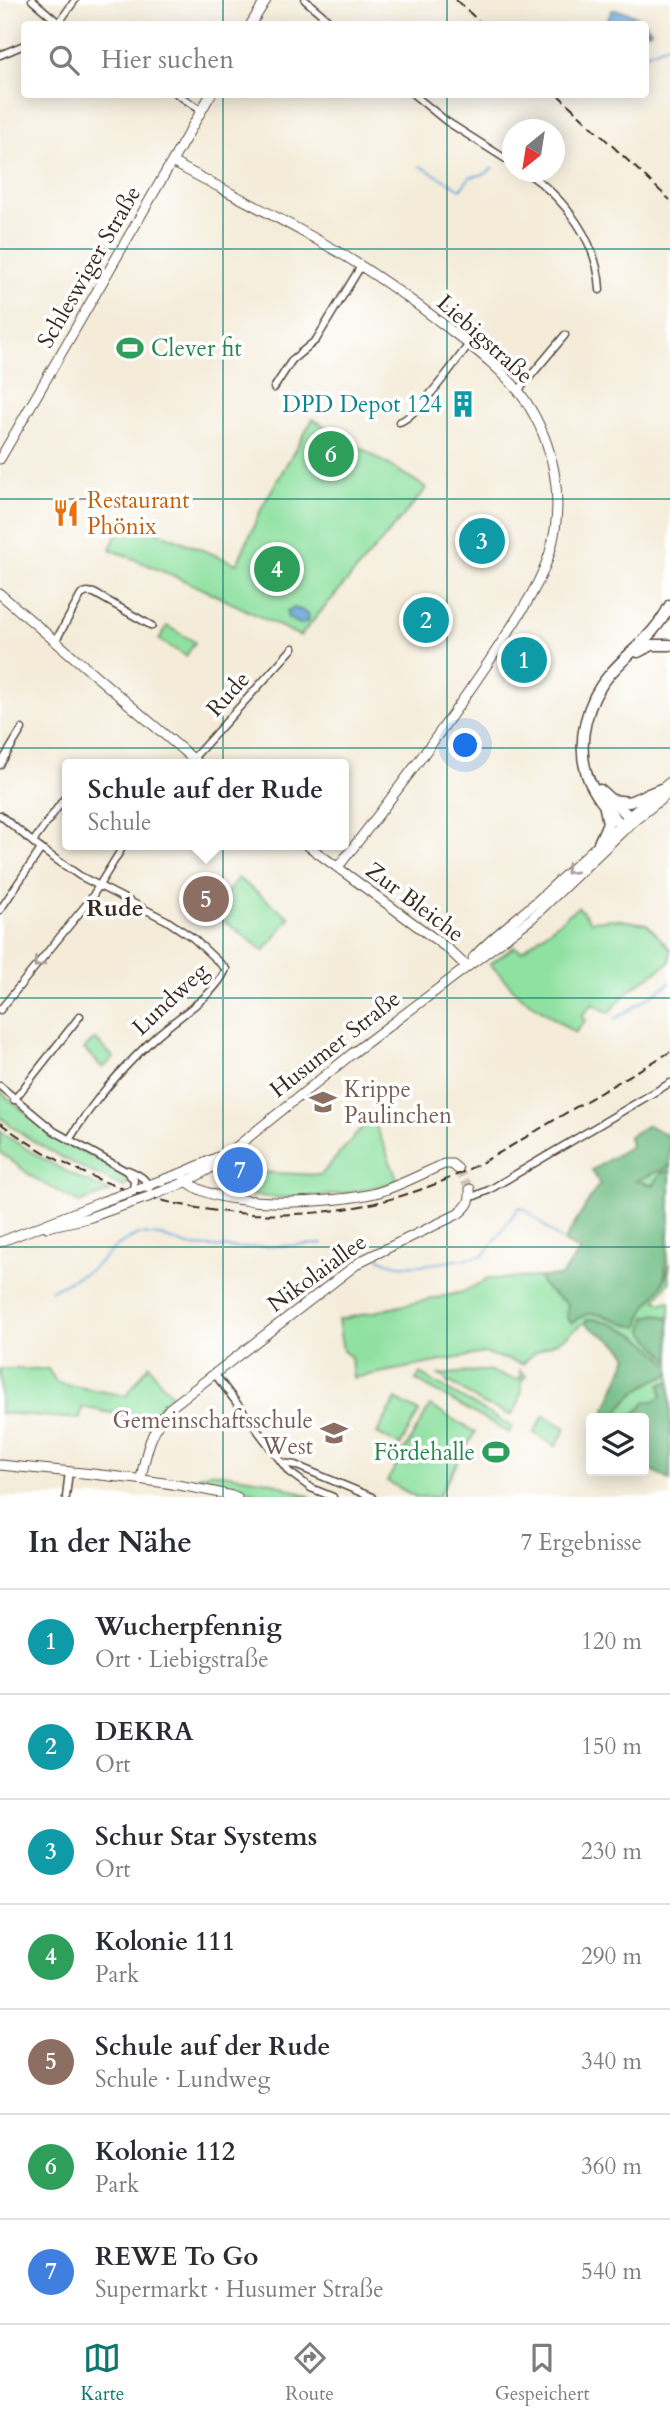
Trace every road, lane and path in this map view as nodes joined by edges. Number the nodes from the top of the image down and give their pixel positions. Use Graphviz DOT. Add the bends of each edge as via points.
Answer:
graph roads {
  1 [pos="32,0"];
  2 [pos="75,0"];
  3 [pos="265,0"];
  4 [pos="305,0"];
  5 [pos="56,21"];
  6 [pos="61,21"];
  7 [pos="253,21"];
  8 [pos="330,21"];
  9 [pos="21,46"];
  10 [pos="0,55"];
  11 [pos="183,98"];
  12 [pos="209,98"];
  13 [pos="417,98"];
  14 [pos="202,111"];
  15 [pos="502,156"];
  16 [pos="172,162"];
  17 [pos="538,182"];
  18 [pos="361,266"];
  19 [pos="600,290"];
  20 [pos="565,335"];
  21 [pos="469,344"];
  22 [pos="274,388"];
  23 [pos="518,391"];
  24 [pos="399,422"];
  25 [pos="0,459"];
  26 [pos="0,594"];
  27 [pos="670,605"];
  28 [pos="152,626"];
  29 [pos="55,642"];
  30 [pos="670,645"];
  31 [pos="293,648"];
  32 [pos="621,663"];
  33 [pos="22,729"];
  34 [pos="188,759"];
  35 [pos="196,759"];
  36 [pos="0,765"];
  37 [pos="667,788"];
  38 [pos="62,801"];
  39 [pos="608,802"];
  40 [pos="0,815"];
  41 [pos="626,822"];
  42 [pos="33,842"];
  43 [pos="599,843"];
  44 [pos="41,849"];
  45 [pos="121,850"];
  46 [pos="314,850"];
  47 [pos="338,867"];
  48 [pos="99,887"];
  49 [pos="0,910"];
  50 [pos="466,966"];
  51 [pos="0,1010"];
  52 [pos="80,1016"];
  53 [pos="670,1083"];
  54 [pos="0,1086"];
  55 [pos="14,1100"];
  56 [pos="69,1140"];
  57 [pos="114,1164"];
  58 [pos="458,1169"];
  59 [pos="184,1178"];
  60 [pos="150,1184"];
  61 [pos="132,1191"];
  62 [pos="470,1194"];
  63 [pos="151,1196"];
  64 [pos="38,1228"];
  65 [pos="0,1242"];
  66 [pos="214,1373"];
  67 [pos="283,1463"];
  68 [pos="0,1465"];
  69 [pos="69,1471"];
  70 [pos="141,1479"];
  71 [pos="66,1497"];
  72 [pos="237,1497"];
  73 [pos="333,1497"];
  74 [pos="372,1497"];
  1 -- 5 [label="street"];
  2 -- 6 [label="street"];
  3 -- 7 [label="street"];
  4 -- 8 [label="street"];
  9 -- 10 [label="street"];
  11 -- 14 [label="street"];
  12 -- 14 [label="street, Schleswiger Straße"];
  13 -- 15 [label="street"];
  14 -- 16 [label="street, Schleswiger Straße"];
  16 -- 18 [label="street, Liebigstraße"];
  16 -- 25 [label="street, Schleswiger Straße"];
  17 -- 19 [label="street" via="562,203 583,233 599,274"];
  18 -- 21 [label="street, Liebigstraße"];
  18 -- 22 [label="street" via="316,340 292,360"];
  20 -- 23 [label="street"];
  21 -- 23 [label="street, Liebigstraße"];
  21 -- 24 [label="street" via="427,398"];
  23 -- 47 [label="street, Liebigstraße" via="540,428 555,475 555,522 544,570 467,695"];
  26 -- 29 [label="street"];
  27 -- 32 [label="highway" via="654,631"];
  28 -- 29 [label="street" via="87,592"];
  29 -- 34 [label="street"];
  30 -- 32 [label="highway" via="652,645"];
  31 -- 35 [label="street, Rude"];
  32 -- 39 [label="highway" via="598,691 585,723 587,776"];
  33 -- 36 [label="street"];
  37 -- 39 [label="highway" via="629,802"];
  37 -- 41 [label="street, Husumer Straße"];
  38 -- 42 [label="street"];
  39 -- 41 [label="highway"];
  39 -- 43 [label="highway" via="608,823"];
  40 -- 42 [label="street"];
  41 -- 43 [label="street, Husumer Straße"];
  41 -- 50 [label="street, Husumer Straße" via="554,898"];
  42 -- 44 [label="street"];
  43 -- 50 [label="street, Husumer Straße, one-way"];
  44 -- 48 [label="street"];
  44 -- 49 [label="street"];
  45 -- 48 [label="street"];
  46 -- 47 [label="street, Zur Bleiche"];
  47 -- 50 [label="street, Zur Bleiche"];
  48 -- 51 [label="street, one-way"];
  48 -- 56 [label="street, Lundweg" via="166,920 226,969 211,989 104,1088"];
  50 -- 59 [label="street, Husumer Straße" via="209,1169"];
  52 -- 55 [label="street"];
  53 -- 62 [label="street, Nikolaiallee" via="489,1190"];
  54 -- 55 [label="street"];
  55 -- 56 [label="street"];
  56 -- 57 [label="street"];
  57 -- 60 [label="street"];
  57 -- 61 [label="street" via="134,1180"];
  58 -- 59 [label="street" via="444,1164 379,1192 315,1202 225,1197 206,1193"];
  59 -- 60 [label="street, Husumer Straße"];
  59 -- 63 [label="street, Husumer Straße"];
  60 -- 61 [label="street, Husumer Straße"];
  60 -- 63 [label="street"];
  61 -- 64 [label="street, Husumer Straße, bridge"];
  62 -- 66 [label="street, Nikolaiallee" via="468,1206 458,1214 361,1261"];
  63 -- 64 [label="street, Husumer Straße, bridge" via="60,1226"];
  64 -- 65 [label="street, Husumer Straße"];
  66 -- 67 [label="street"];
  66 -- 70 [label="street, Nikolaiallee" via="159,1420 147,1444"];
  67 -- 73 [label="street" via="299,1482"];
  67 -- 74 [label="street"];
  68 -- 69 [label="street"];
  69 -- 70 [label="street"];
  69 -- 71 [label="street"];
  70 -- 72 [label="street"];
}
